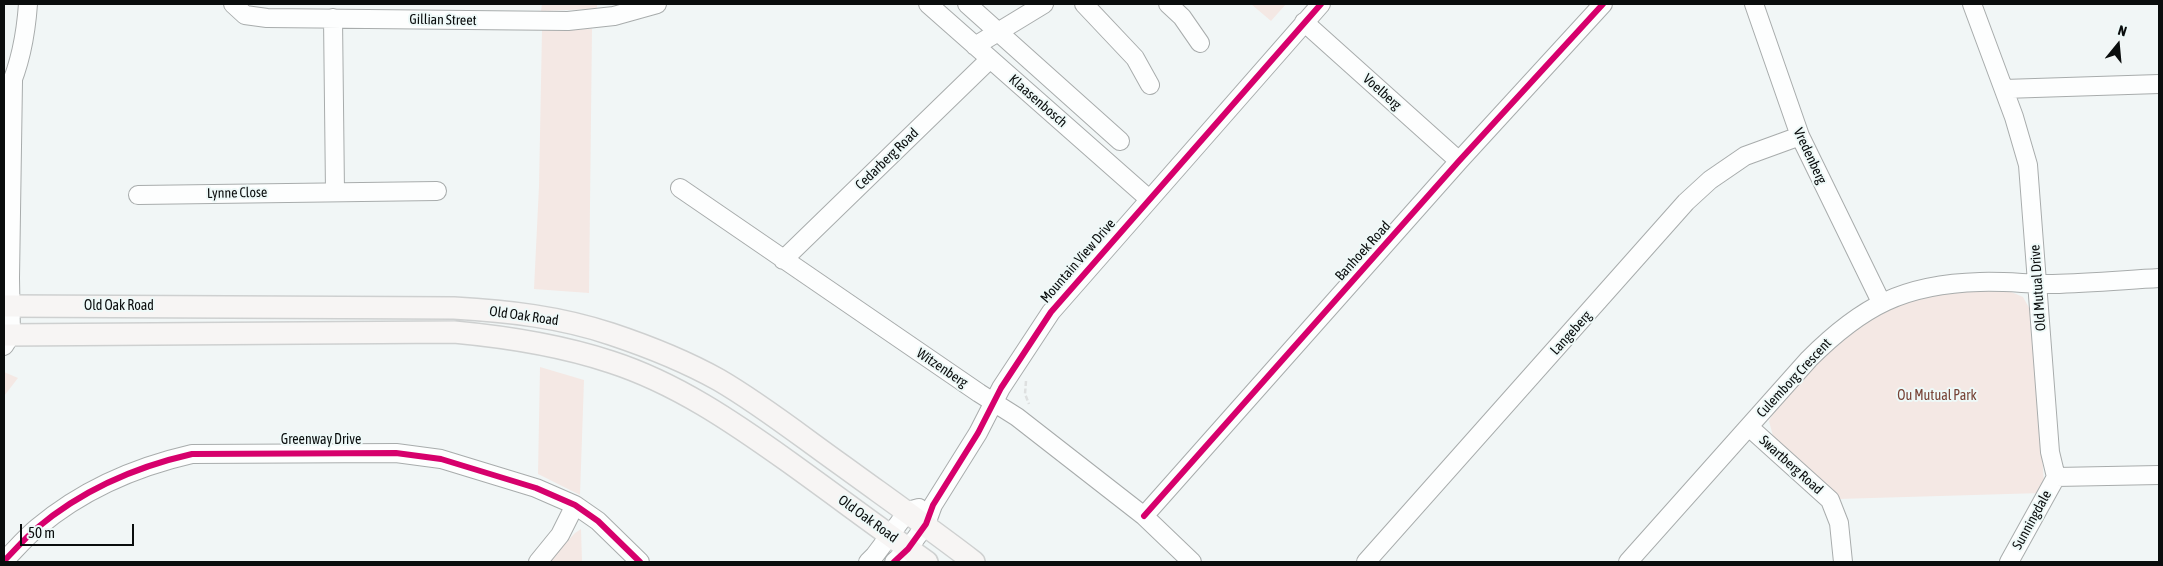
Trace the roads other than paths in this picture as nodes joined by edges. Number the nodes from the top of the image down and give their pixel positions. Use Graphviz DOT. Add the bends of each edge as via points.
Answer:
graph roads {
  1 [pos="28,4"];
  2 [pos="233,4"];
  3 [pos="657,4"];
  4 [pos="928,4"];
  5 [pos="967,4"];
  6 [pos="1044,4"];
  7 [pos="1084,4"];
  8 [pos="1168,4"];
  9 [pos="1321,4"];
  10 [pos="1603,4"];
  11 [pos="1754,4"];
  12 [pos="1972,4"];
  13 [pos="333,18"];
  14 [pos="1304,22"];
  15 [pos="998,31"];
  16 [pos="1200,43"];
  17 [pos="975,46"];
  18 [pos="990,59"];
  19 [pos="13,81"];
  20 [pos="2159,84"];
  21 [pos="1150,85"];
  22 [pos="2004,89"];
  23 [pos="4,100"];
  24 [pos="1800,136"];
  25 [pos="1120,141"];
  26 [pos="1459,161"];
  27 [pos="680,188"];
  28 [pos="437,190"];
  29 [pos="336,192"];
  30 [pos="138,195"];
  31 [pos="1149,199"];
  32 [pos="783,260"];
  33 [pos="2159,278"];
  34 [pos="2038,283"];
  35 [pos="1881,302"];
  36 [pos="8,306"];
  37 [pos="6,338"];
  38 [pos="993,402"];
  39 [pos="1749,427"];
  40 [pos="2159,475"];
  41 [pos="2056,477"];
  42 [pos="575,505"];
  43 [pos="908,511"];
  44 [pos="930,515"];
  45 [pos="1144,516"];
  46 [pos="889,535"];
  47 [pos="901,556"];
  48 [pos="4,560"];
  49 [pos="538,562"];
  50 [pos="640,562"];
  51 [pos="868,562"];
  52 [pos="927,562"];
  53 [pos="974,562"];
  54 [pos="1192,562"];
  55 [pos="1366,562"];
  56 [pos="1628,562"];
  57 [pos="1843,562"];
  58 [pos="2008,562"];
  1 -- 19 [label="street"];
  2 -- 13 [label="street, Gillian Street" via="237,10 252,17"];
  3 -- 13 [label="street, Gillian Street" via="614,16 568,21"];
  4 -- 17 [label="street, Klaasenbosch"];
  5 -- 15 [label="street"];
  6 -- 15 [label="street"];
  7 -- 21 [label="street" via="1135,58"];
  8 -- 16 [label="street" via="1182,17"];
  9 -- 14 [label="street, Mountain View Drive"];
  10 -- 26 [label="street, Banhoek Road"];
  11 -- 24 [label="street, Vredenberg"];
  12 -- 22 [label="street, Old Mutual Drive"];
  13 -- 29 [label="street"];
  14 -- 26 [label="street, Voelberg"];
  14 -- 31 [label="street, Mountain View Drive"];
  15 -- 17 [label="street"];
  15 -- 25 [label="street"];
  17 -- 18 [label="street, Klaasenbosch"];
  18 -- 31 [label="street, Klaasenbosch"];
  18 -- 32 [label="street, Cedarberg Road"];
  19 -- 23 [label="street"];
  19 -- 36 [label="street"];
  20 -- 22 [label="street"];
  22 -- 34 [label="street, Old Mutual Drive" via="2028,165"];
  24 -- 35 [label="street, Vredenberg"];
  24 -- 55 [label="street, Langeberg" via="1745,156 1710,180 1686,202"];
  26 -- 45 [label="street, Banhoek Road"];
  27 -- 32 [label="street, Witzenberg"];
  28 -- 29 [label="street, Lynne Close"];
  29 -- 30 [label="street, Lynne Close"];
  31 -- 38 [label="street, Mountain View Drive" via="1051,312"];
  32 -- 38 [label="street, Witzenberg"];
  33 -- 34 [label="street, Culemborg Crescent"];
  34 -- 35 [label="street, Culemborg Crescent" via="1938,284"];
  34 -- 41 [label="street, Old Mutual Drive" via="2050,452"];
  35 -- 39 [label="street, Culemborg Crescent" via="1824,343"];
  36 -- 37 [label="street"];
  36 -- 43 [label="main road, Old Oak Road" via="454,308 507,311 559,320 661,352 718,380"];
  37 -- 46 [label="main road, Old Oak Road" via="454,332 514,338 572,350 612,362 694,398 735,423"];
  38 -- 44 [label="street, Mountain View Drive"];
  38 -- 45 [label="street, Witzenberg" via="1025,423"];
  39 -- 56 [label="street, Culemborg Crescent"];
  39 -- 57 [label="street, Swartberg Road" via="1830,500 1839,523"];
  40 -- 41 [label="street"];
  41 -- 58 [label="street, Sunningdale"];
  42 -- 48 [label="street, Greenway Drive" via="536,488 417,454 192,454 129,473 83,495 36,528"];
  42 -- 49 [label="street" via="560,535"];
  42 -- 50 [label="street, Greenway Drive" via="598,521"];
  43 -- 44 [label="main road, Old Oak Road"];
  43 -- 46 [label="street"];
  44 -- 47 [label="street, Mountain View Drive"];
  44 -- 53 [label="main road, Old Oak Road"];
  45 -- 54 [label="street, Witzenberg"];
  46 -- 47 [label="main road, Old Oak Road"];
  46 -- 51 [label="street"];
  47 -- 52 [label="main road, Old Oak Road"];
}
